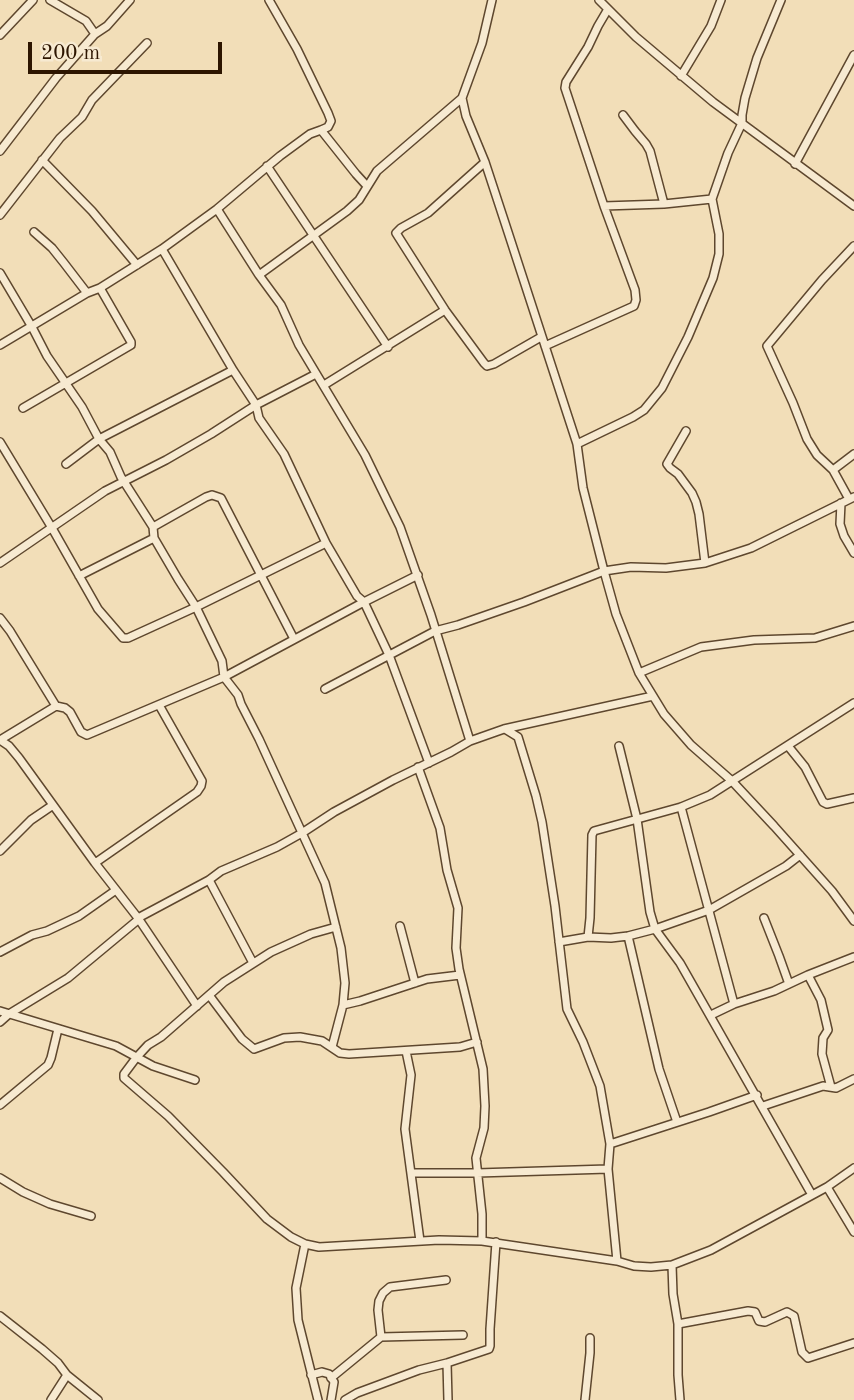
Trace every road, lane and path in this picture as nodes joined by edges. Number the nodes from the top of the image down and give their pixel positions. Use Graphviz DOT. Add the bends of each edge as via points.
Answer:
graph roads {
  1 [pos="33,0"];
  2 [pos="50,0"];
  3 [pos="130,0"];
  4 [pos="269,0"];
  5 [pos="492,0"];
  6 [pos="599,0"];
  7 [pos="721,0"];
  8 [pos="781,0"];
  9 [pos="608,9"];
  10 [pos="95,34"];
  11 [pos="0,35"];
  12 [pos="148,43"];
  13 [pos="854,55"];
  14 [pos="681,76"];
  15 [pos="462,99"];
  16 [pos="623,115"];
  17 [pos="742,123"];
  18 [pos="321,130"];
  19 [pos="0,151"];
  20 [pos="42,160"];
  21 [pos="485,162"];
  22 [pos="795,164"];
  23 [pos="267,166"];
  24 [pos="367,186"];
  25 [pos="712,199"];
  26 [pos="664,204"];
  27 [pos="604,206"];
  28 [pos="854,206"];
  29 [pos="217,209"];
  30 [pos="0,215"];
  31 [pos="34,232"];
  32 [pos="313,234"];
  33 [pos="854,246"];
  34 [pos="162,249"];
  35 [pos="136,265"];
  36 [pos="0,274"];
  37 [pos="259,275"];
  38 [pos="100,288"];
  39 [pos="86,293"];
  40 [pos="444,310"];
  41 [pos="32,327"];
  42 [pos="541,337"];
  43 [pos="0,345"];
  44 [pos="545,346"];
  45 [pos="387,347"];
  46 [pos="233,370"];
  47 [pos="316,374"];
  48 [pos="64,383"];
  49 [pos="324,385"];
  50 [pos="256,405"];
  51 [pos="23,408"];
  52 [pos="686,430"];
  53 [pos="99,439"];
  54 [pos="0,442"];
  55 [pos="577,444"];
  56 [pos="854,454"];
  57 [pos="66,464"];
  58 [pos="833,470"];
  59 [pos="124,481"];
  60 [pos="848,500"];
  61 [pos="153,527"];
  62 [pos="52,528"];
  63 [pos="154,538"];
  64 [pos="326,542"];
  65 [pos="854,553"];
  66 [pos="0,563"];
  67 [pos="705,563"];
  68 [pos="604,571"];
  69 [pos="261,575"];
  70 [pos="418,575"];
  71 [pos="79,576"];
  72 [pos="364,602"];
  73 [pos="196,607"];
  74 [pos="0,618"];
  75 [pos="854,626"];
  76 [pos="435,631"];
  77 [pos="294,639"];
  78 [pos="389,655"];
  79 [pos="639,673"];
  80 [pos="224,677"];
  81 [pos="325,689"];
  82 [pos="653,696"];
  83 [pos="854,702"];
  84 [pos="159,705"];
  85 [pos="56,706"];
  86 [pos="504,729"];
  87 [pos="0,740"];
  88 [pos="470,741"];
  89 [pos="619,746"];
  90 [pos="788,746"];
  91 [pos="429,763"];
  92 [pos="418,767"];
  93 [pos="732,781"];
  94 [pos="854,798"];
  95 [pos="53,805"];
  96 [pos="681,807"];
  97 [pos="637,819"];
  98 [pos="302,833"];
  99 [pos="0,851"];
  100 [pos="800,855"];
  101 [pos="95,863"];
  102 [pos="209,880"];
  103 [pos="117,890"];
  104 [pos="709,910"];
  105 [pos="764,918"];
  106 [pos="139,919"];
  107 [pos="854,921"];
  108 [pos="400,926"];
  109 [pos="336,927"];
  110 [pos="655,929"];
  111 [pos="628,936"];
  112 [pos="588,937"];
  113 [pos="559,942"];
  114 [pos="0,952"];
  115 [pos="854,957"];
  116 [pos="253,963"];
  117 [pos="460,975"];
  118 [pos="808,975"];
  119 [pos="415,983"];
  120 [pos="789,984"];
  121 [pos="209,995"];
  122 [pos="734,1004"];
  123 [pos="343,1005"];
  124 [pos="197,1006"];
  125 [pos="0,1011"];
  126 [pos="9,1014"];
  127 [pos="711,1016"];
  128 [pos="0,1022"];
  129 [pos="58,1029"];
  130 [pos="477,1042"];
  131 [pos="332,1047"];
  132 [pos="406,1051"];
  133 [pos="136,1058"];
  134 [pos="854,1079"];
  135 [pos="195,1080"];
  136 [pos="831,1087"];
  137 [pos="757,1095"];
  138 [pos="0,1105"];
  139 [pos="763,1106"];
  140 [pos="677,1122"];
  141 [pos="610,1144"];
  142 [pos="608,1168"];
  143 [pos="854,1168"];
  144 [pos="412,1173"];
  145 [pos="477,1173"];
  146 [pos="0,1178"];
  147 [pos="827,1186"];
  148 [pos="812,1195"];
  149 [pos="91,1216"];
  150 [pos="854,1232"];
  151 [pos="420,1241"];
  152 [pos="482,1241"];
  153 [pos="496,1242"];
  154 [pos="305,1244"];
  155 [pos="617,1261"];
  156 [pos="672,1265"];
  157 [pos="446,1280"];
  158 [pos="0,1316"];
  159 [pos="678,1324"];
  160 [pos="463,1335"];
  161 [pos="381,1337"];
  162 [pos="590,1338"];
  163 [pos="854,1343"];
  164 [pos="447,1363"];
  165 [pos="67,1375"];
  166 [pos="311,1375"];
  167 [pos="331,1378"];
  168 [pos="51,1400"];
  169 [pos="98,1400"];
  170 [pos="318,1400"];
  171 [pos="331,1400"];
  172 [pos="346,1400"];
  173 [pos="448,1400"];
  174 [pos="585,1400"];
  175 [pos="680,1400"];
  1 -- 11 [label="street"];
  2 -- 10 [label="street" via="86,22"];
  3 -- 10 [label="street"];
  4 -- 18 [label="street" via="328,113 331,121"];
  5 -- 15 [label="street"];
  6 -- 9 [label="street"];
  7 -- 14 [label="street"];
  8 -- 17 [label="street" via="749,81"];
  9 -- 14 [label="street"];
  9 -- 27 [label="street" via="565,88"];
  10 -- 19 [label="street"];
  12 -- 20 [label="street"];
  13 -- 22 [label="street"];
  14 -- 17 [label="street"];
  15 -- 21 [label="street"];
  15 -- 24 [label="street" via="377,171"];
  16 -- 26 [label="street" via="650,151"];
  17 -- 22 [label="street"];
  17 -- 25 [label="street"];
  18 -- 23 [label="street"];
  18 -- 24 [label="street"];
  20 -- 30 [label="street"];
  20 -- 35 [label="street"];
  21 -- 40 [label="street" via="428,212 396,233"];
  21 -- 42 [label="street"];
  22 -- 28 [label="street"];
  23 -- 29 [label="street"];
  23 -- 32 [label="street"];
  24 -- 32 [label="street" via="347,211"];
  25 -- 26 [label="street"];
  25 -- 55 [label="street" via="719,234 713,278 662,388 644,410"];
  26 -- 27 [label="street"];
  27 -- 44 [label="street" via="635,290 634,306"];
  29 -- 34 [label="street"];
  29 -- 37 [label="street"];
  31 -- 39 [label="street"];
  32 -- 37 [label="street"];
  32 -- 45 [label="street"];
  33 -- 58 [label="street" via="767,346 807,439"];
  34 -- 35 [label="street"];
  34 -- 46 [label="street"];
  35 -- 38 [label="street"];
  36 -- 41 [label="street"];
  37 -- 47 [label="street" via="281,304"];
  38 -- 39 [label="street"];
  38 -- 48 [label="street" via="131,345"];
  39 -- 41 [label="street"];
  40 -- 42 [label="street" via="487,366"];
  40 -- 45 [label="street"];
  41 -- 43 [label="street"];
  41 -- 48 [label="street"];
  42 -- 44 [label="street"];
  44 -- 55 [label="street"];
  45 -- 49 [label="street"];
  46 -- 50 [label="street"];
  46 -- 53 [label="street"];
  47 -- 49 [label="street"];
  47 -- 50 [label="street"];
  48 -- 51 [label="street"];
  48 -- 53 [label="street"];
  49 -- 70 [label="street" via="365,455"];
  50 -- 59 [label="street"];
  50 -- 64 [label="street"];
  52 -- 67 [label="street" via="667,464 696,502"];
  53 -- 57 [label="street"];
  53 -- 59 [label="street"];
  54 -- 62 [label="street"];
  55 -- 68 [label="street"];
  56 -- 58 [label="street"];
  58 -- 60 [label="street"];
  59 -- 61 [label="street"];
  59 -- 62 [label="street"];
  60 -- 65 [label="street" via="840,524"];
  60 -- 67 [label="street" via="751,548"];
  61 -- 63 [label="street"];
  61 -- 69 [label="street" via="206,497 218,496"];
  62 -- 66 [label="street"];
  62 -- 71 [label="street"];
  63 -- 71 [label="street"];
  63 -- 73 [label="street"];
  64 -- 69 [label="street"];
  64 -- 72 [label="street"];
  67 -- 68 [label="street"];
  68 -- 76 [label="street"];
  68 -- 79 [label="street"];
  69 -- 73 [label="street"];
  69 -- 77 [label="street"];
  70 -- 72 [label="street"];
  70 -- 76 [label="street"];
  71 -- 73 [label="street" via="97,609 123,638"];
  72 -- 77 [label="street"];
  72 -- 78 [label="street"];
  73 -- 80 [label="street" via="222,661"];
  74 -- 85 [label="street"];
  75 -- 79 [label="street" via="815,638 701,647"];
  76 -- 78 [label="street"];
  76 -- 88 [label="street"];
  77 -- 80 [label="street"];
  78 -- 81 [label="street"];
  78 -- 91 [label="street"];
  79 -- 82 [label="street"];
  80 -- 84 [label="street"];
  80 -- 98 [label="street" via="238,695"];
  82 -- 86 [label="street"];
  82 -- 93 [label="street" via="691,745"];
  83 -- 90 [label="street"];
  84 -- 85 [label="street" via="87,735 70,712"];
  84 -- 101 [label="street" via="201,786"];
  85 -- 87 [label="street"];
  86 -- 88 [label="street"];
  86 -- 113 [label="street" via="518,737 536,796"];
  87 -- 95 [label="street"];
  88 -- 91 [label="street"];
  89 -- 97 [label="street"];
  90 -- 93 [label="street"];
  90 -- 94 [label="street" via="823,802"];
  91 -- 92 [label="street"];
  92 -- 98 [label="street"];
  92 -- 117 [label="street" via="440,828 458,908"];
  93 -- 96 [label="street"];
  93 -- 100 [label="street"];
  95 -- 99 [label="street"];
  95 -- 101 [label="street"];
  96 -- 97 [label="street"];
  96 -- 104 [label="street"];
  97 -- 110 [label="street"];
  97 -- 112 [label="street" via="592,832"];
  98 -- 102 [label="street"];
  98 -- 109 [label="street" via="325,883"];
  100 -- 104 [label="street"];
  100 -- 107 [label="street"];
  101 -- 103 [label="street"];
  102 -- 106 [label="street"];
  102 -- 116 [label="street"];
  103 -- 106 [label="street"];
  103 -- 114 [label="street" via="79,916"];
  104 -- 110 [label="street"];
  104 -- 122 [label="street"];
  105 -- 120 [label="street"];
  106 -- 124 [label="street"];
  106 -- 126 [label="street" via="68,978"];
  108 -- 119 [label="street"];
  109 -- 116 [label="street" via="311,934"];
  109 -- 123 [label="street" via="345,983"];
  110 -- 111 [label="street"];
  110 -- 127 [label="street"];
  111 -- 112 [label="street"];
  111 -- 140 [label="street" via="659,1069"];
  112 -- 113 [label="street"];
  113 -- 141 [label="street" via="567,1009 600,1086"];
  115 -- 118 [label="street"];
  116 -- 121 [label="street"];
  117 -- 119 [label="street"];
  117 -- 130 [label="street"];
  118 -- 120 [label="street"];
  118 -- 136 [label="street" via="821,1000 828,1030 822,1054"];
  119 -- 123 [label="street"];
  120 -- 122 [label="street"];
  121 -- 124 [label="street"];
  121 -- 131 [label="street" via="254,1048 300,1037"];
  122 -- 127 [label="street"];
  123 -- 131 [label="street"];
  124 -- 133 [label="street"];
  125 -- 126 [label="street"];
  126 -- 128 [label="street"];
  126 -- 129 [label="street"];
  127 -- 137 [label="street"];
  129 -- 133 [label="street" via="116,1046"];
  129 -- 138 [label="street" via="48,1065"];
  130 -- 132 [label="street"];
  130 -- 145 [label="street" via="484,1069 485,1106"];
  131 -- 132 [label="street" via="349,1055"];
  132 -- 144 [label="street" via="411,1075 405,1129"];
  133 -- 135 [label="street"];
  133 -- 154 [label="street" via="124,1078 168,1116 267,1219"];
  134 -- 136 [label="street"];
  136 -- 139 [label="street"];
  137 -- 139 [label="street"];
  137 -- 140 [label="street"];
  139 -- 148 [label="street"];
  140 -- 141 [label="street"];
  141 -- 142 [label="street"];
  142 -- 145 [label="street"];
  142 -- 155 [label="street"];
  143 -- 147 [label="street"];
  144 -- 145 [label="street"];
  144 -- 151 [label="street"];
  145 -- 152 [label="street"];
  146 -- 149 [label="street" via="50,1204"];
  147 -- 148 [label="street"];
  147 -- 150 [label="street"];
  148 -- 156 [label="street" via="711,1250"];
  151 -- 152 [label="street"];
  151 -- 154 [label="street"];
  152 -- 153 [label="street"];
  153 -- 155 [label="street"];
  153 -- 164 [label="street" via="491,1346"];
  154 -- 166 [label="street" via="296,1288"];
  155 -- 156 [label="street" via="634,1266"];
  156 -- 159 [label="street"];
  157 -- 161 [label="street" via="390,1287 383,1293 378,1310"];
  158 -- 165 [label="street"];
  159 -- 163 [label="street" via="748,1311 765,1322 787,1312 794,1316 802,1352 808,1359"];
  159 -- 175 [label="street"];
  160 -- 161 [label="street"];
  161 -- 167 [label="street"];
  162 -- 174 [label="street"];
  164 -- 172 [label="street"];
  164 -- 173 [label="street"];
  165 -- 168 [label="street"];
  165 -- 169 [label="street"];
  166 -- 167 [label="street" via="322,1372"];
  166 -- 170 [label="street"];
  167 -- 171 [label="street"];
}
